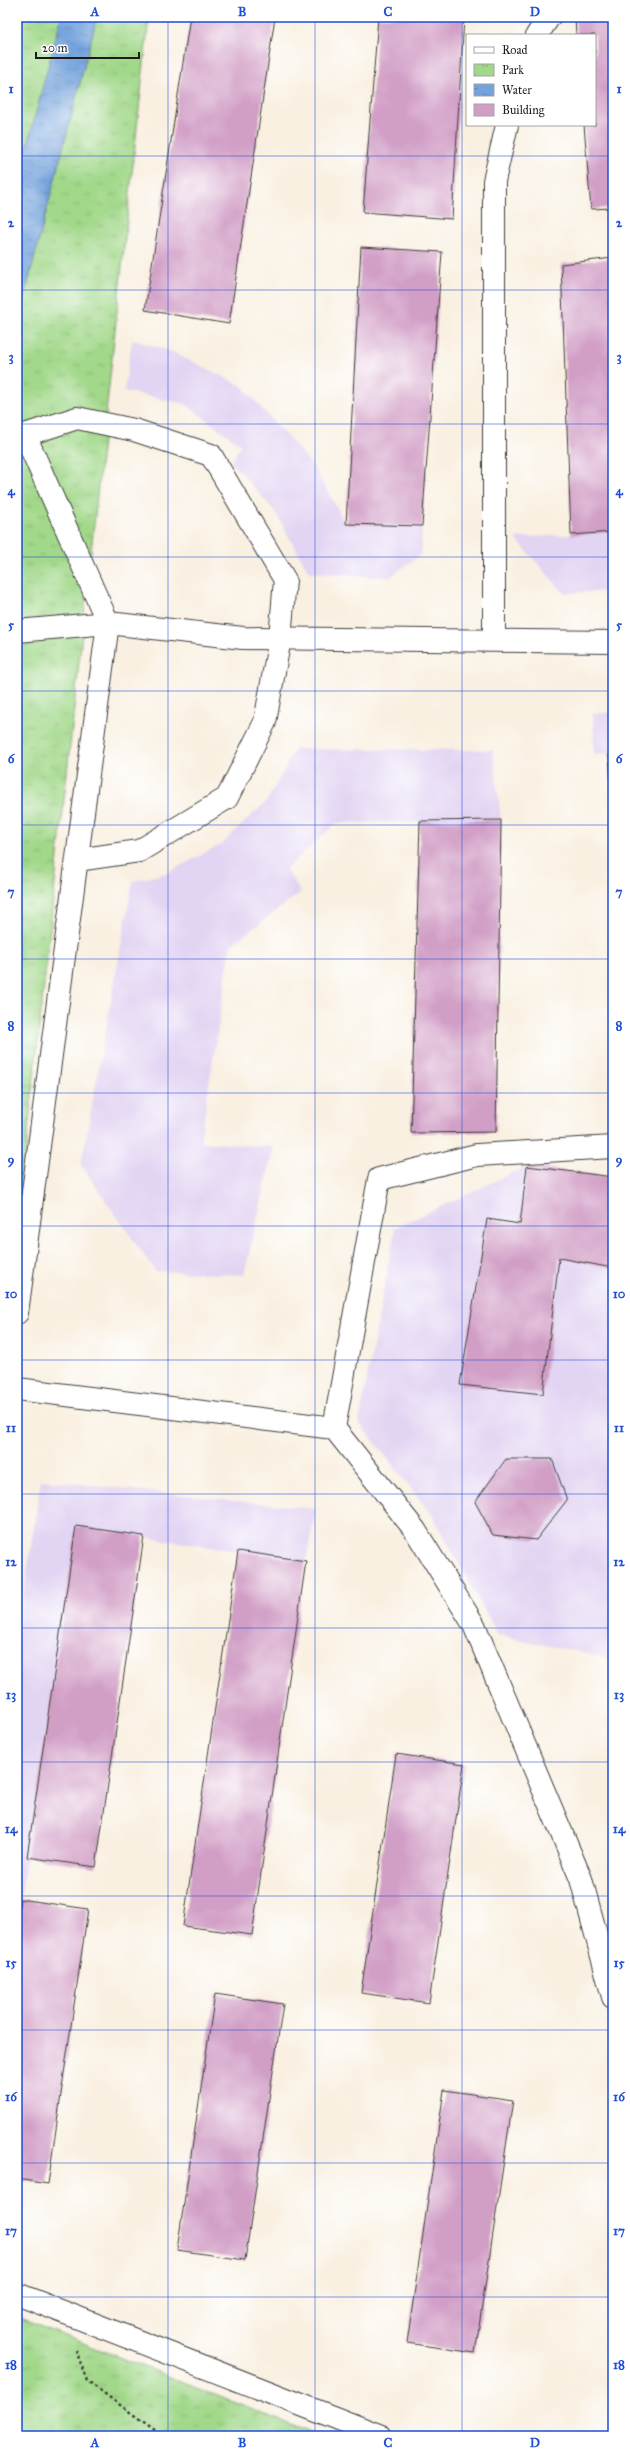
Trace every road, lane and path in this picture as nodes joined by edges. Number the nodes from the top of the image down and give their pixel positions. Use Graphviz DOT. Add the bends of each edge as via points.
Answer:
graph roads {
  1 [pos="549,17"];
  2 [pos="538,34"];
  3 [pos="507,126"];
  4 [pos="108,623"];
  5 [pos="17,630"];
  6 [pos="280,638"];
  7 [pos="494,640"];
  8 [pos="613,642"];
  9 [pos="77,860"];
  10 [pos="613,1147"];
  11 [pos="17,1313"];
  12 [pos="17,1389"];
  13 [pos="334,1428"];
  14 [pos="613,1997"];
  15 [pos="17,2294"];
  16 [pos="62,2311"];
  17 [pos="163,2436"];
  18 [pos="381,2436"];
  1 -- 2 [label="street"];
  3 -- 7 [label="street" via="494,181"];
  4 -- 5 [label="street"];
  4 -- 6 [label="street" via="243,638"];
  4 -- 6 [label="street" via="25,435 77,418 134,430 211,456 285,580"];
  4 -- 9 [label="street"];
  6 -- 7 [label="street"];
  6 -- 9 [label="street" via="265,722 227,798 139,851"];
  7 -- 8 [label="street"];
  9 -- 11 [label="street"];
  10 -- 13 [label="street" via="477,1155 379,1179"];
  12 -- 13 [label="street"];
  13 -- 14 [label="street" via="415,1530 474,1624 582,1879"];
  15 -- 16 [label="street"];
  16 -- 17 [label="path" via="87,2381"];
  16 -- 18 [label="street"];
}
